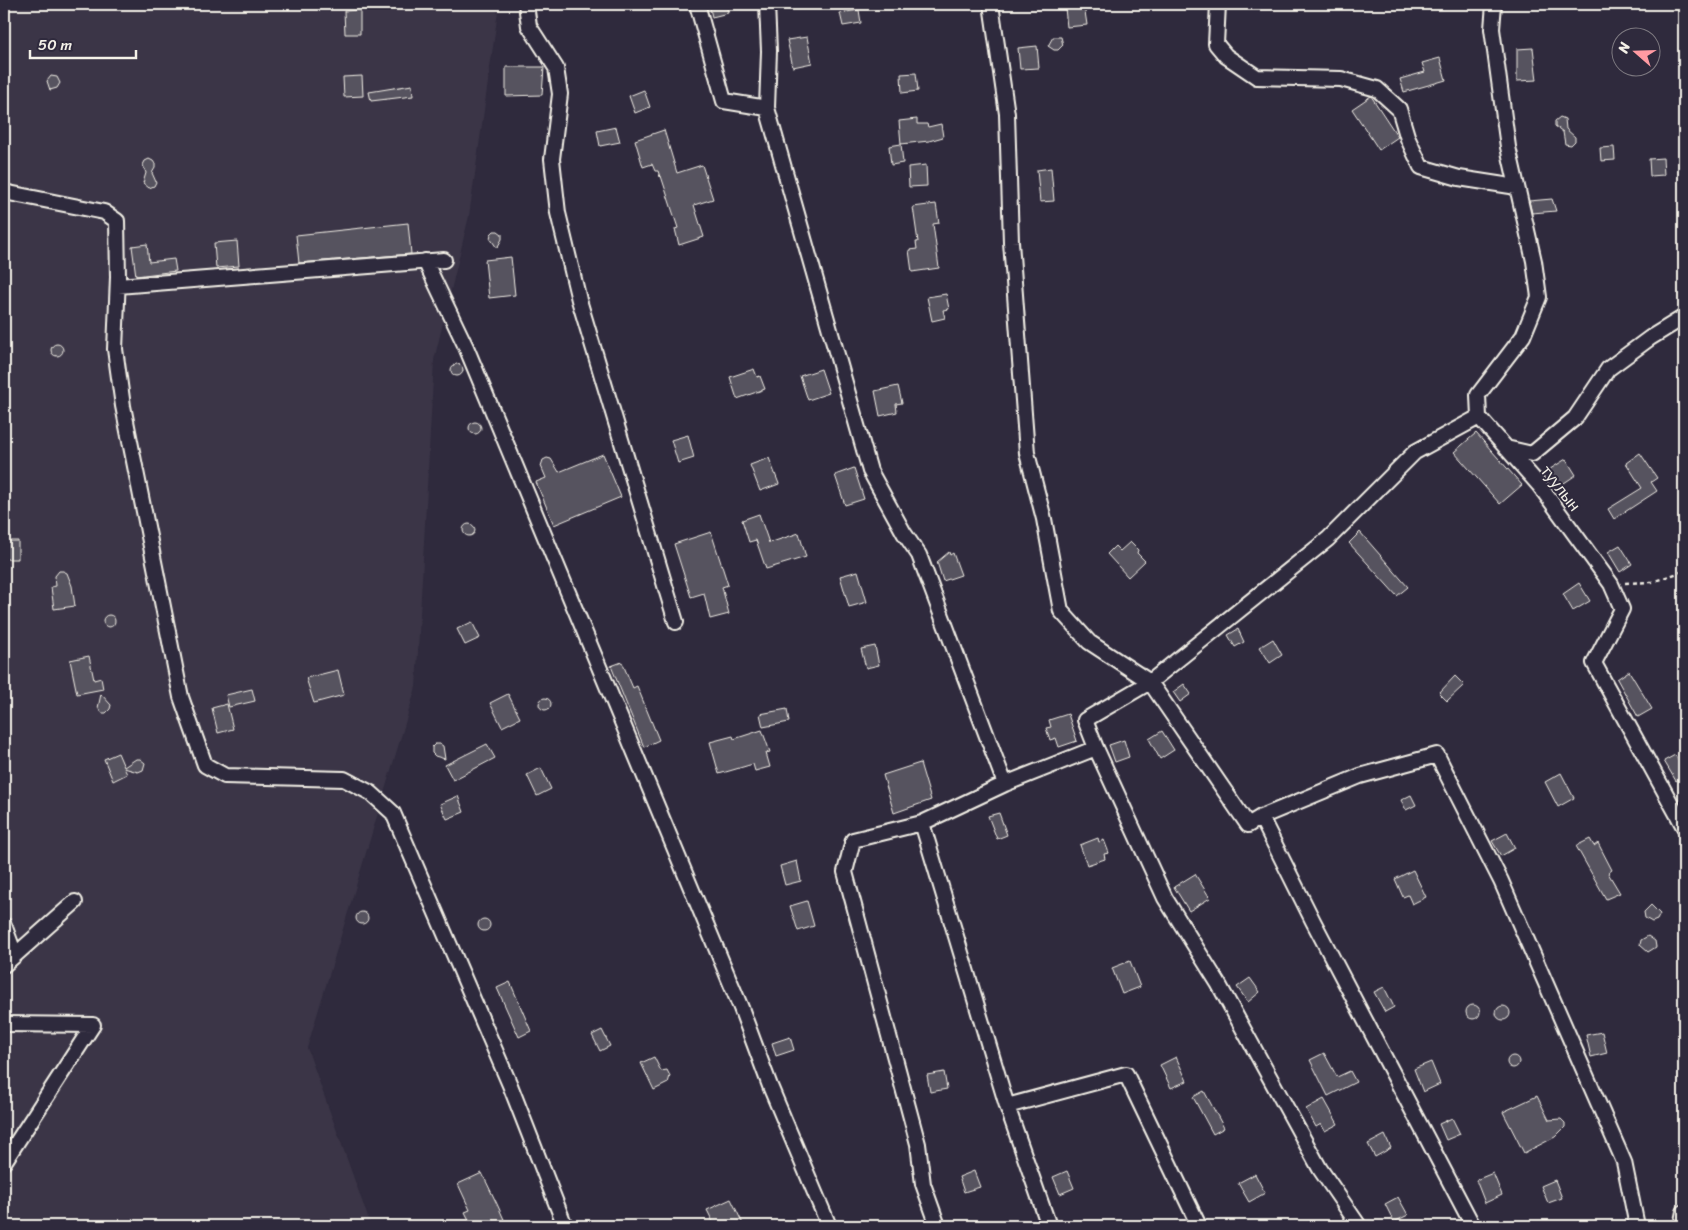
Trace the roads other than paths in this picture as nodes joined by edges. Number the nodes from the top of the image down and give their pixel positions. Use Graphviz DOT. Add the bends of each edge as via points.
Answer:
graph roads {
  1 [pos="526,4"];
  2 [pos="696,4"];
  3 [pos="767,4"];
  4 [pos="991,4"];
  5 [pos="1218,4"];
  6 [pos="1494,4"];
  7 [pos="767,108"];
  8 [pos="1517,187"];
  9 [pos="4,192"];
  10 [pos="444,260"];
  11 [pos="425,261"];
  12 [pos="118,286"];
  13 [pos="1684,317"];
  14 [pos="1478,417"];
  15 [pos="1506,448"];
  16 [pos="676,622"];
  17 [pos="1150,682"];
  18 [pos="1096,748"];
  19 [pos="1005,784"];
  20 [pos="1261,817"];
  21 [pos="922,823"];
  22 [pos="1684,827"];
  23 [pos="75,902"];
  24 [pos="4,925"];
  25 [pos="15,955"];
  26 [pos="4,965"];
  27 [pos="4,1024"];
  28 [pos="1007,1106"];
  29 [pos="4,1162"];
  30 [pos="1684,1212"];
  31 [pos="565,1226"];
  32 [pos="829,1226"];
  33 [pos="938,1226"];
  34 [pos="1049,1226"];
  35 [pos="1199,1226"];
  36 [pos="1359,1226"];
  37 [pos="1473,1226"];
  38 [pos="1637,1226"];
  39 [pos="1681,1226"];
  1 -- 16 [label="street" via="529,26 556,68 560,94 552,159 558,213 578,300"];
  2 -- 7 [label="street" via="724,101"];
  3 -- 7 [label="street"];
  4 -- 17 [label="street" via="1007,114 1026,453 1044,519 1061,611 1090,642"];
  5 -- 8 [label="street" via="1216,44 1226,56 1258,77 1341,79 1377,89 1399,108 1421,167 1459,178"];
  6 -- 8 [label="street" via="1492,29 1508,147"];
  7 -- 19 [label="street" via="870,471 919,556"];
  8 -- 14 [label="street" via="1539,297 1524,336 1478,395"];
  9 -- 12 [label="street" via="104,212 117,221"];
  10 -- 11 [label="street"];
  11 -- 12 [label="street"];
  11 -- 32 [label="street" via="515,462"];
  12 -- 31 [label="street" via="115,349 123,406 181,697 204,765 225,776 344,779 371,794 393,813 510,1085"];
  13 -- 15 [label="street" via="1608,368 1575,418 1532,454"];
  14 -- 15 [label="street, туулын"];
  14 -- 17 [label="street" via="1416,452 1328,539"];
  15 -- 22 [label="street, туулын" via="1539,485 1611,584 1622,609 1594,663"];
  17 -- 18 [label="street" via="1085,720"];
  17 -- 20 [label="street" via="1248,825"];
  18 -- 19 [label="street"];
  18 -- 36 [label="street" via="1166,898 1218,983 1320,1169"];
  19 -- 21 [label="street"];
  20 -- 37 [label="street"];
  20 -- 38 [label="street" via="1360,776 1437,756 1501,881 1624,1162"];
  21 -- 28 [label="street"];
  21 -- 33 [label="street" via="853,840 845,872 918,1144 922,1184"];
  23 -- 25 [label="street"];
  24 -- 25 [label="street"];
  25 -- 26 [label="street"];
  27 -- 29 [label="street" via="93,1026"];
  28 -- 34 [label="street"];
  28 -- 35 [label="street" via="1126,1074"];
  30 -- 39 [label="street"];
}
